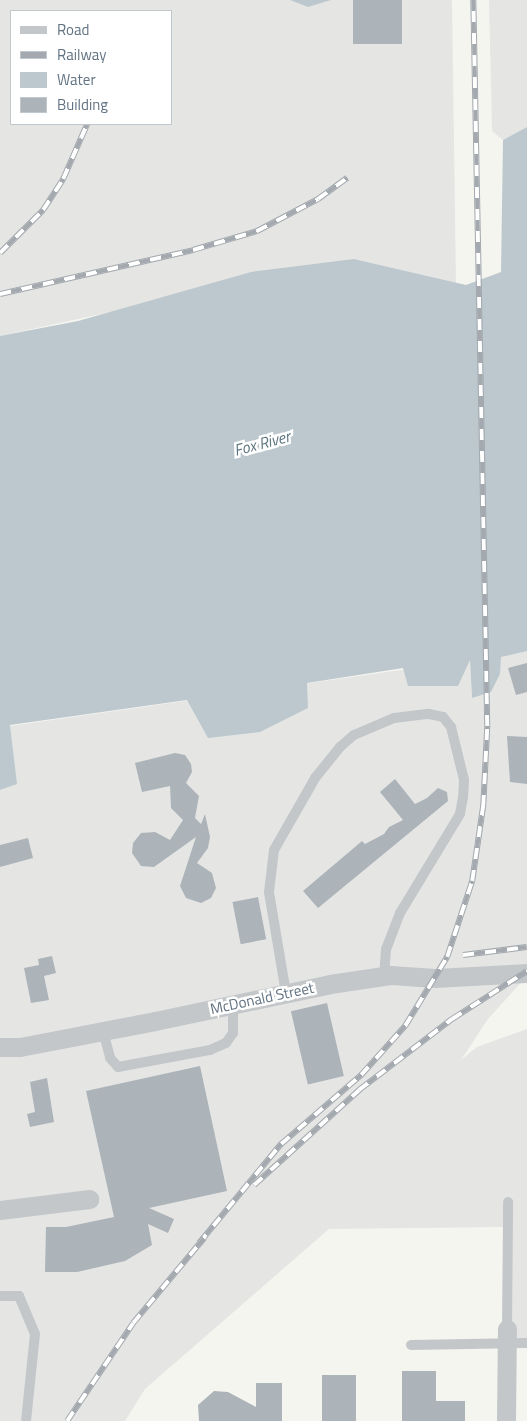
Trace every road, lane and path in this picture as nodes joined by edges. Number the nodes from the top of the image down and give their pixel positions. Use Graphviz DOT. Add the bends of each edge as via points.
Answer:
graph roads {
  1 [pos="527,973"];
  2 [pos="384,976"];
  3 [pos="286,993"];
  4 [pos="233,1004"];
  5 [pos="102,1031"];
  6 [pos="0,1047"];
  7 [pos="89,1199"];
  8 [pos="508,1202"];
  9 [pos="0,1210"];
  10 [pos="0,1296"];
  11 [pos="507,1336"];
  12 [pos="527,1343"];
  13 [pos="410,1345"];
  14 [pos="26,1421"];
  15 [pos="506,1421"];
  1 -- 2 [label="street, McDonald Street" via="435,978"];
  2 -- 3 [label="street, McDonald Street"];
  2 -- 3 [label="lane" via="386,949 400,913 460,814 464,797 464,780 451,727 443,717 429,714 394,718 354,735 340,747 316,778 274,850 269,892"];
  3 -- 4 [label="street, McDonald Street"];
  4 -- 5 [label="street, McDonald Street"];
  4 -- 5 [label="lane" via="233,1033 226,1043 210,1050 118,1068 110,1058"];
  5 -- 6 [label="street, McDonald Street"];
  7 -- 9 [label="street"];
  8 -- 11 [label="lane"];
  10 -- 14 [label="lane" via="19,1296 35,1334"];
  11 -- 12 [label="lane"];
  11 -- 13 [label="lane"];
  11 -- 15 [label="street"];
}
